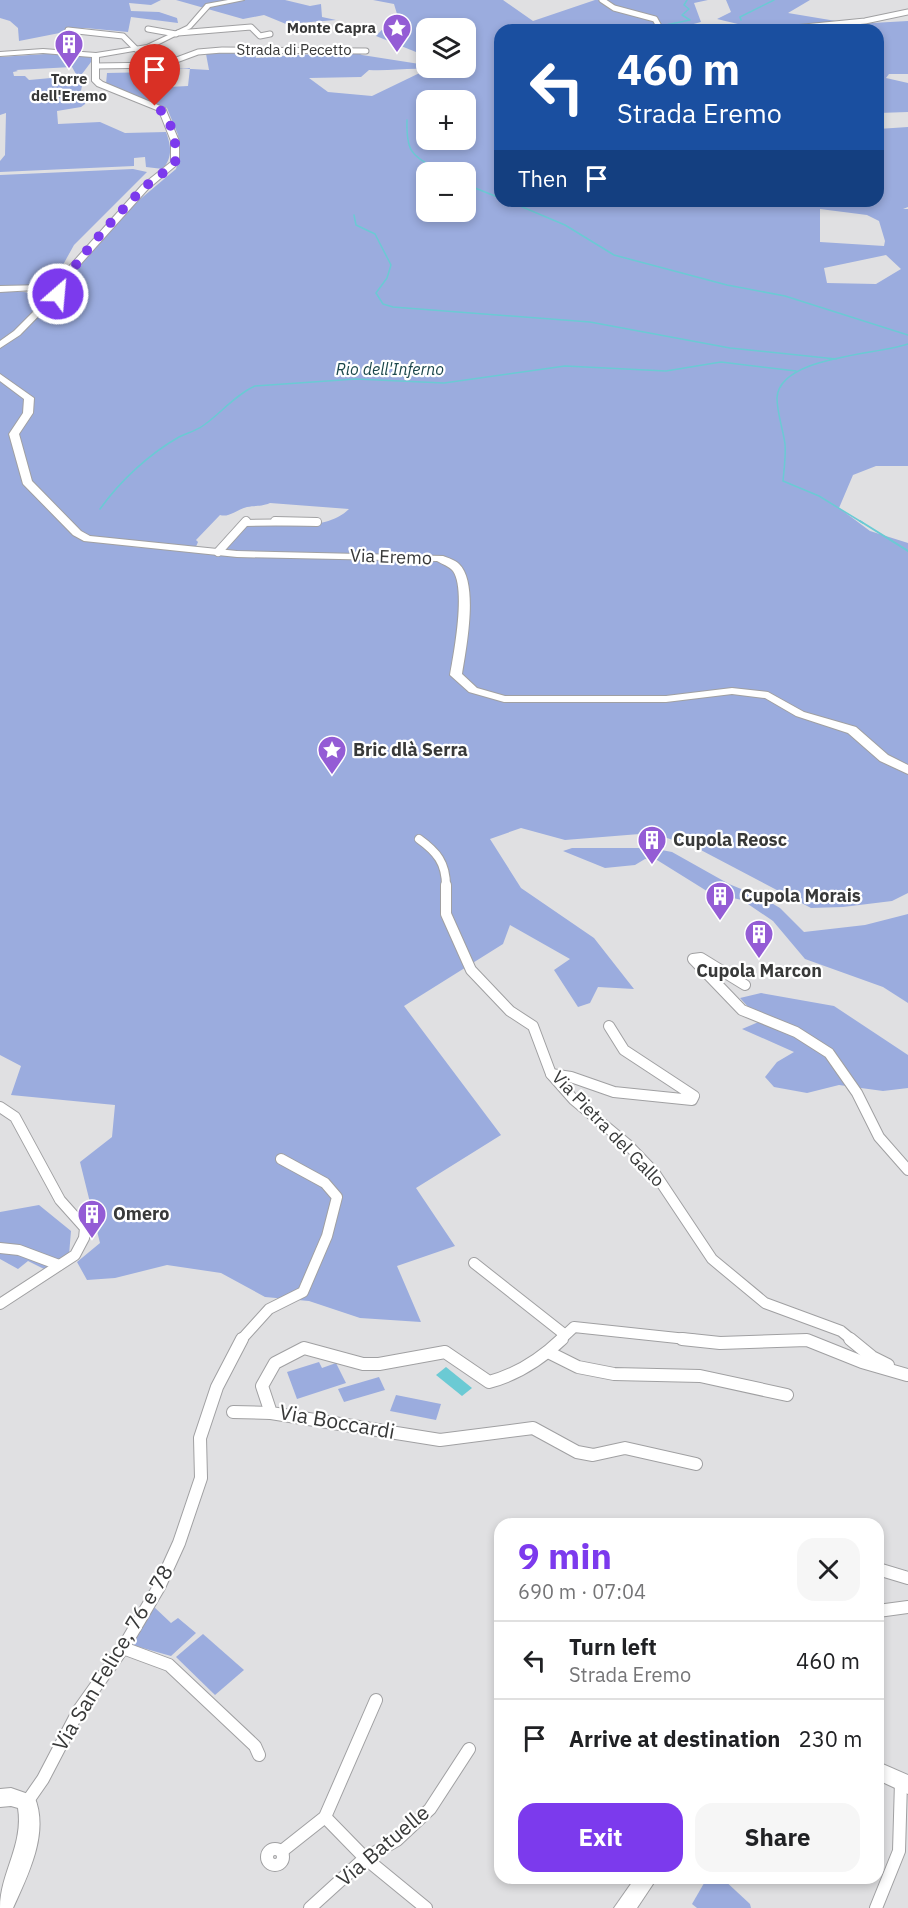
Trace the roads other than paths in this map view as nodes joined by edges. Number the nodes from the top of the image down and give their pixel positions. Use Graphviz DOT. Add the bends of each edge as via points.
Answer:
graph roads {
  1 [pos="241,0"];
  2 [pos="602,0"];
  3 [pos="908,12"];
  4 [pos="659,24"];
  5 [pos="835,24"];
  6 [pos="148,29"];
  7 [pos="68,30"];
  8 [pos="177,34"];
  9 [pos="270,34"];
  10 [pos="135,49"];
  11 [pos="366,51"];
  12 [pos="0,54"];
  13 [pos="96,55"];
  14 [pos="95,66"];
  15 [pos="68,274"];
  16 [pos="0,289"];
  17 [pos="45,291"];
  18 [pos="58,292"];
  19 [pos="39,310"];
  20 [pos="0,345"];
  21 [pos="0,377"];
  22 [pos="317,522"];
  23 [pos="218,552"];
  24 [pos="908,770"];
  25 [pos="419,839"];
  26 [pos="745,985"];
  27 [pos="609,1026"];
  28 [pos="551,1074"];
  29 [pos="0,1107"];
  30 [pos="281,1159"];
  31 [pos="908,1170"];
  32 [pos="0,1248"];
  33 [pos="474,1263"];
  34 [pos="59,1265"];
  35 [pos="0,1304"];
  36 [pos="564,1334"];
  37 [pos="548,1352"];
  38 [pos="908,1375"];
  39 [pos="787,1395"];
  40 [pos="221,1411"];
  41 [pos="271,1413"];
  42 [pos="696,1464"];
  43 [pos="884,1571"];
  44 [pos="908,1578"];
  45 [pos="908,1607"];
  46 [pos="884,1610"];
  47 [pos="123,1648"];
  48 [pos="376,1700"];
  49 [pos="469,1749"];
  50 [pos="259,1755"];
  51 [pos="884,1774"];
  52 [pos="905,1784"];
  53 [pos="0,1798"];
  54 [pos="27,1802"];
  55 [pos="325,1817"];
  56 [pos="904,1845"];
  57 [pos="282,1851"];
  58 [pos="365,1858"];
  59 [pos="642,1884"];
  60 [pos="2,1908"];
  61 [pos="310,1908"];
  62 [pos="426,1908"];
  63 [pos="624,1908"];
  64 [pos="876,1908"];
  1 -- 8 [label="street, Strada di Pecetto" via="208,5"];
  2 -- 4 [label="street" via="617,9 650,17"];
  3 -- 5 [label="street"];
  6 -- 8 [label="street"];
  7 -- 10 [label="street" via="123,36"];
  8 -- 9 [label="street, Strada di Pecetto" via="251,27 260,36"];
  8 -- 10 [label="street, Strada di Pecetto"];
  10 -- 13 [label="street, Strada di Pecetto"];
  11 -- 14 [label="street, Strada di Pecetto" via="221,50 196,52 157,66"];
  12 -- 13 [label="street, Strada di Pecetto" via="43,51"];
  13 -- 14 [label="street"];
  14 -- 15 [label="street" via="100,84 155,106 165,114 176,156 171,167 118,215"];
  15 -- 17 [label="street"];
  15 -- 18 [label="street"];
  16 -- 17 [label="street"];
  17 -- 18 [label="street"];
  17 -- 19 [label="street"];
  18 -- 19 [label="street"];
  19 -- 20 [label="street"];
  21 -- 23 [label="street, Via Eremo" via="29,398 31,404 29,414 14,434 27,482 77,533 96,542"];
  22 -- 23 [label="street" via="246,521"];
  23 -- 24 [label="street, Via Eremo" via="439,558 457,568 464,584 456,675 473,690 504,699 546,701 666,699 732,691 768,695 800,714 852,730 884,758"];
  25 -- 28 [label="street, Via Pietra del Gallo" via="442,859 446,869 446,914 471,970 510,1011 533,1026"];
  26 -- 31 [label="street" via="701,958 693,959 742,1010 796,1032 827,1051 857,1093 879,1137"];
  27 -- 28 [label="street" via="624,1050 694,1096 692,1100 614,1092"];
  28 -- 38 [label="street, Via Pietra del Gallo" via="654,1172 712,1259 765,1303 841,1331 872,1357"];
  29 -- 34 [label="street" via="15,1118 60,1200 85,1228 75,1255"];
  30 -- 40 [label="street, Via San Felice, 76 e 78" via="332,1190 337,1197 336,1206 303,1292 269,1309 241,1340 217,1387"];
  32 -- 34 [label="street" via="19,1250"];
  33 -- 36 [label="street"];
  34 -- 35 [label="street"];
  36 -- 37 [label="street, Via Boccardi"];
  36 -- 38 [label="street" via="574,1327 720,1343 807,1340"];
  37 -- 39 [label="street" via="578,1367 614,1374 700,1376"];
  37 -- 41 [label="street, Via Boccardi" via="505,1378 489,1382 445,1352 363,1364 304,1348 275,1363 262,1386"];
  40 -- 41 [label="street"];
  40 -- 47 [label="street, Via San Felice, 76 e 78" via="200,1438 201,1478 197,1496 159,1587"];
  41 -- 42 [label="street, Via Boccardi" via="440,1440 533,1428 593,1455 625,1448"];
  43 -- 44 [label="street"];
  45 -- 46 [label="street"];
  47 -- 50 [label="street" via="169,1665 255,1746"];
  47 -- 54 [label="street, Via San Felice, 76 e 78" via="79,1710 44,1779"];
  48 -- 55 [label="street"];
  49 -- 58 [label="street, Via Batuelle" via="430,1809 397,1840"];
  51 -- 52 [label="street"];
  52 -- 56 [label="street"];
  53 -- 54 [label="street"];
  54 -- 60 [label="street" via="30,1832 17,1878"];
  55 -- 57 [label="street"];
  55 -- 58 [label="street"];
  56 -- 64 [label="street"];
  58 -- 61 [label="street, Via Batuelle"];
  58 -- 62 [label="street"];
  59 -- 63 [label="street"];
}
